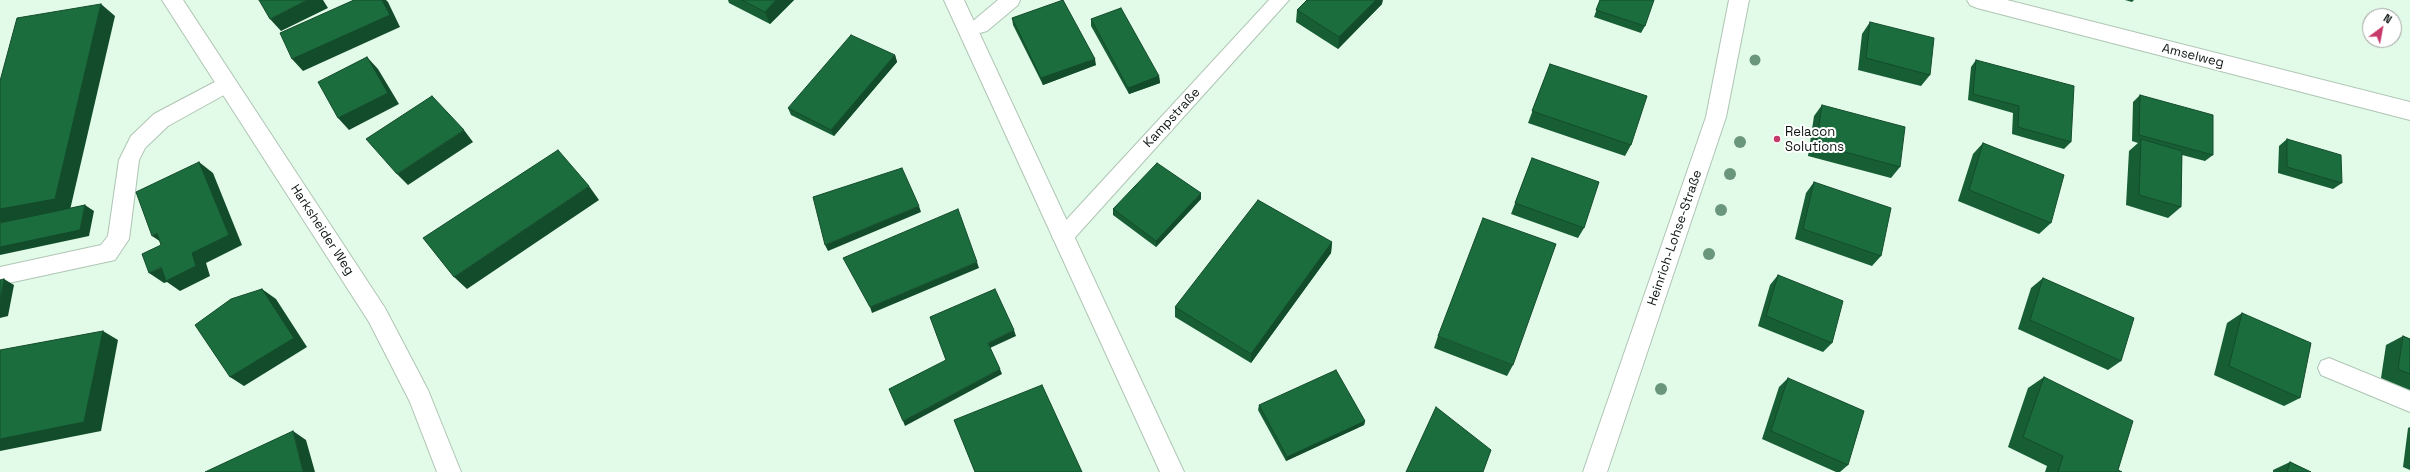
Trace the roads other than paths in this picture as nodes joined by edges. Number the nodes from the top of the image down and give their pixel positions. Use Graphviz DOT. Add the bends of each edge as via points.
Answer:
graph roads {
  1 [pos="172,0"];
  2 [pos="954,0"];
  3 [pos="1011,0"];
  4 [pos="1280,0"];
  5 [pos="1739,0"];
  6 [pos="1977,0"];
  7 [pos="980,26"];
  8 [pos="226,84"];
  9 [pos="2410,111"];
  10 [pos="1063,237"];
  11 [pos="4,275"];
  12 [pos="2329,368"];
  13 [pos="2410,402"];
  14 [pos="449,472"];
  15 [pos="1172,472"];
  16 [pos="1595,472"];
  1 -- 8 [label="street, Harksheider Weg"];
  2 -- 10 [label="street"];
  3 -- 7 [label="lane"];
  4 -- 10 [label="lane, Kampstraße"];
  5 -- 16 [label="street, Heinrich-Lohse-Straße" via="1716,117"];
  6 -- 9 [label="street, Amselweg"];
  8 -- 11 [label="lane" via="161,120 138,142 129,160 118,239 108,253"];
  8 -- 14 [label="street, Harksheider Weg" via="377,315 420,398"];
  10 -- 15 [label="street"];
  12 -- 13 [label="lane"];
}
